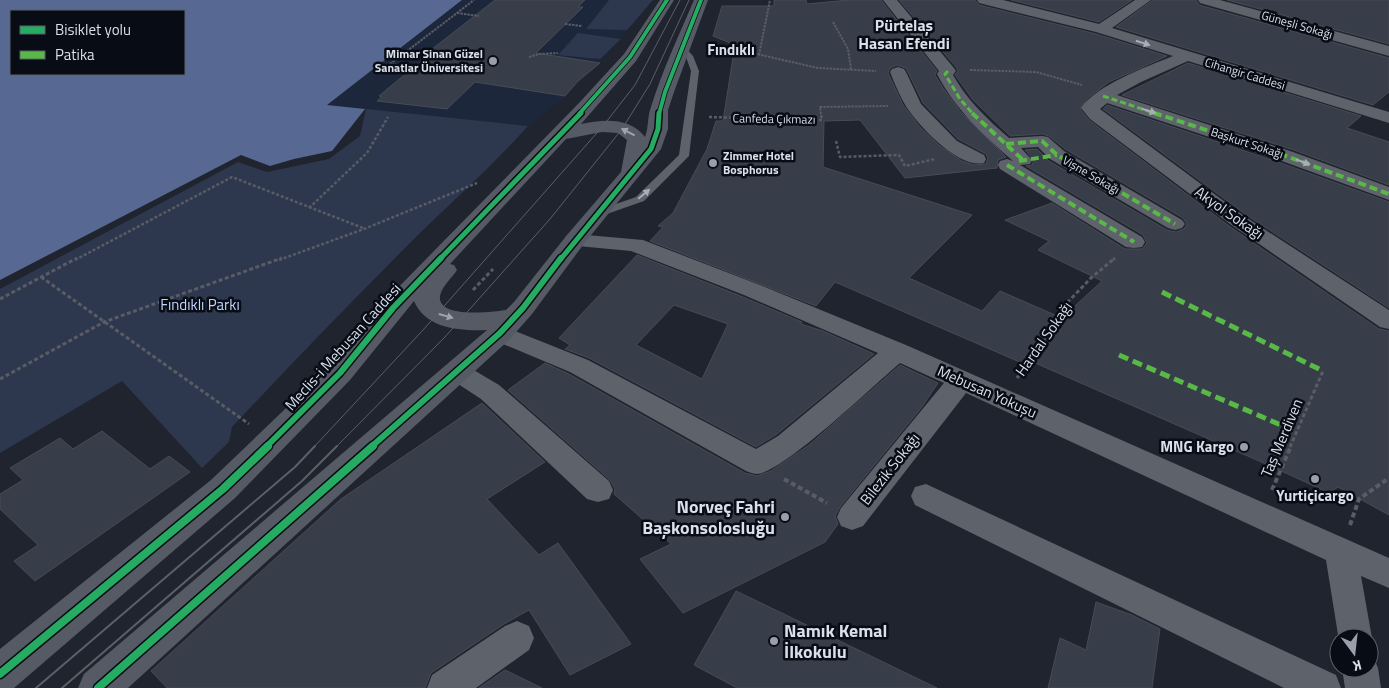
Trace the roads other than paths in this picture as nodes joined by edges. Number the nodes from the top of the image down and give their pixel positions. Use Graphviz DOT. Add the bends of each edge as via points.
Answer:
graph roads {
  1 [pos="667,0"];
  2 [pos="701,0"];
  3 [pos="890,0"];
  4 [pos="984,0"];
  5 [pos="1144,0"];
  6 [pos="1205,0"];
  7 [pos="1101,29"];
  8 [pos="681,48"];
  9 [pos="1389,51"];
  10 [pos="1186,56"];
  11 [pos="898,72"];
  12 [pos="1103,96"];
  13 [pos="1389,103"];
  14 [pos="1382,116"];
  15 [pos="560,135"];
  16 [pos="1006,144"];
  17 [pos="1057,155"];
  18 [pos="971,156"];
  19 [pos="1015,162"];
  20 [pos="630,175"];
  21 [pos="1389,194"];
  22 [pos="600,212"];
  23 [pos="1175,224"];
  24 [pos="463,236"];
  25 [pos="575,240"];
  26 [pos="1134,242"];
  27 [pos="1389,321"];
  28 [pos="508,325"];
  29 [pos="897,351"];
  30 [pos="458,372"];
  31 [pos="961,381"];
  32 [pos="598,490"];
  33 [pos="926,496"];
  34 [pos="852,517"];
  35 [pos="1341,552"];
  36 [pos="1389,573"];
  37 [pos="1353,628"];
  38 [pos="517,638"];
  39 [pos="0,674"];
  40 [pos="112,683"];
  41 [pos="446,688"];
  42 [pos="1322,688"];
  1 -- 15 [label="main road, Meclis-i Mebusan Caddesi" via="630,57"];
  2 -- 8 [label="main road"];
  3 -- 16 [label="street" via="948,71 945,74 951,86 972,112"];
  4 -- 7 [label="street, Cihangir Caddesi"];
  5 -- 7 [label="street"];
  6 -- 9 [label="street, Güneşli Sokağı"];
  7 -- 10 [label="street, Cihangir Caddesi, one-way"];
  8 -- 20 [label="main road" via="659,110 655,139"];
  22 -- 8 [label="lane, one-way" via="640,199 684,156 695,71 689,56"];
  10 -- 12 [label="street"];
  10 -- 14 [label="street, Cihangir Caddesi"];
  11 -- 18 [label="street" via="914,106 951,146"];
  12 -- 21 [label="street, Başkurt Sokağı, one-way" via="1286,156"];
  12 -- 27 [label="street, Akyol Sokağı" via="1090,108 1096,115 1237,220"];
  13 -- 14 [label="street"];
  20 -- 15 [label="main road, one-way" via="637,140 630,131 592,126"];
  15 -- 24 [label="main road, Meclis-i Mebusan Caddesi"];
  16 -- 17 [label="street, Vişne Sokağı" via="1042,142"];
  16 -- 19 [label="street"];
  17 -- 19 [label="street"];
  17 -- 23 [label="street, Vişne Sokağı"];
  19 -- 26 [label="street"];
  20 -- 22 [label="main road"];
  22 -- 25 [label="main road"];
  24 -- 28 [label="main road, one-way" via="453,261 428,292 430,309 471,322 496,321"];
  24 -- 39 [label="main road, Meclis-i Mebusan Caddesi" via="383,318 340,373 223,489"];
  25 -- 28 [label="main road"];
  25 -- 29 [label="street, Mebusan Yokuşu" via="635,245"];
  28 -- 29 [label="street" via="756,463 788,444"];
  28 -- 30 [label="main road"];
  29 -- 31 [label="street, Mebusan Yokuşu"];
  30 -- 32 [label="street" via="490,392"];
  30 -- 40 [label="main road"];
  31 -- 34 [label="street, Bilezik Sokağı"];
  31 -- 35 [label="street, Mebusan Yokuşu"];
  33 -- 42 [label="street"];
  35 -- 36 [label="street, Mebusan Yokuşu"];
  35 -- 37 [label="street"];
  38 -- 41 [label="street"];
}
